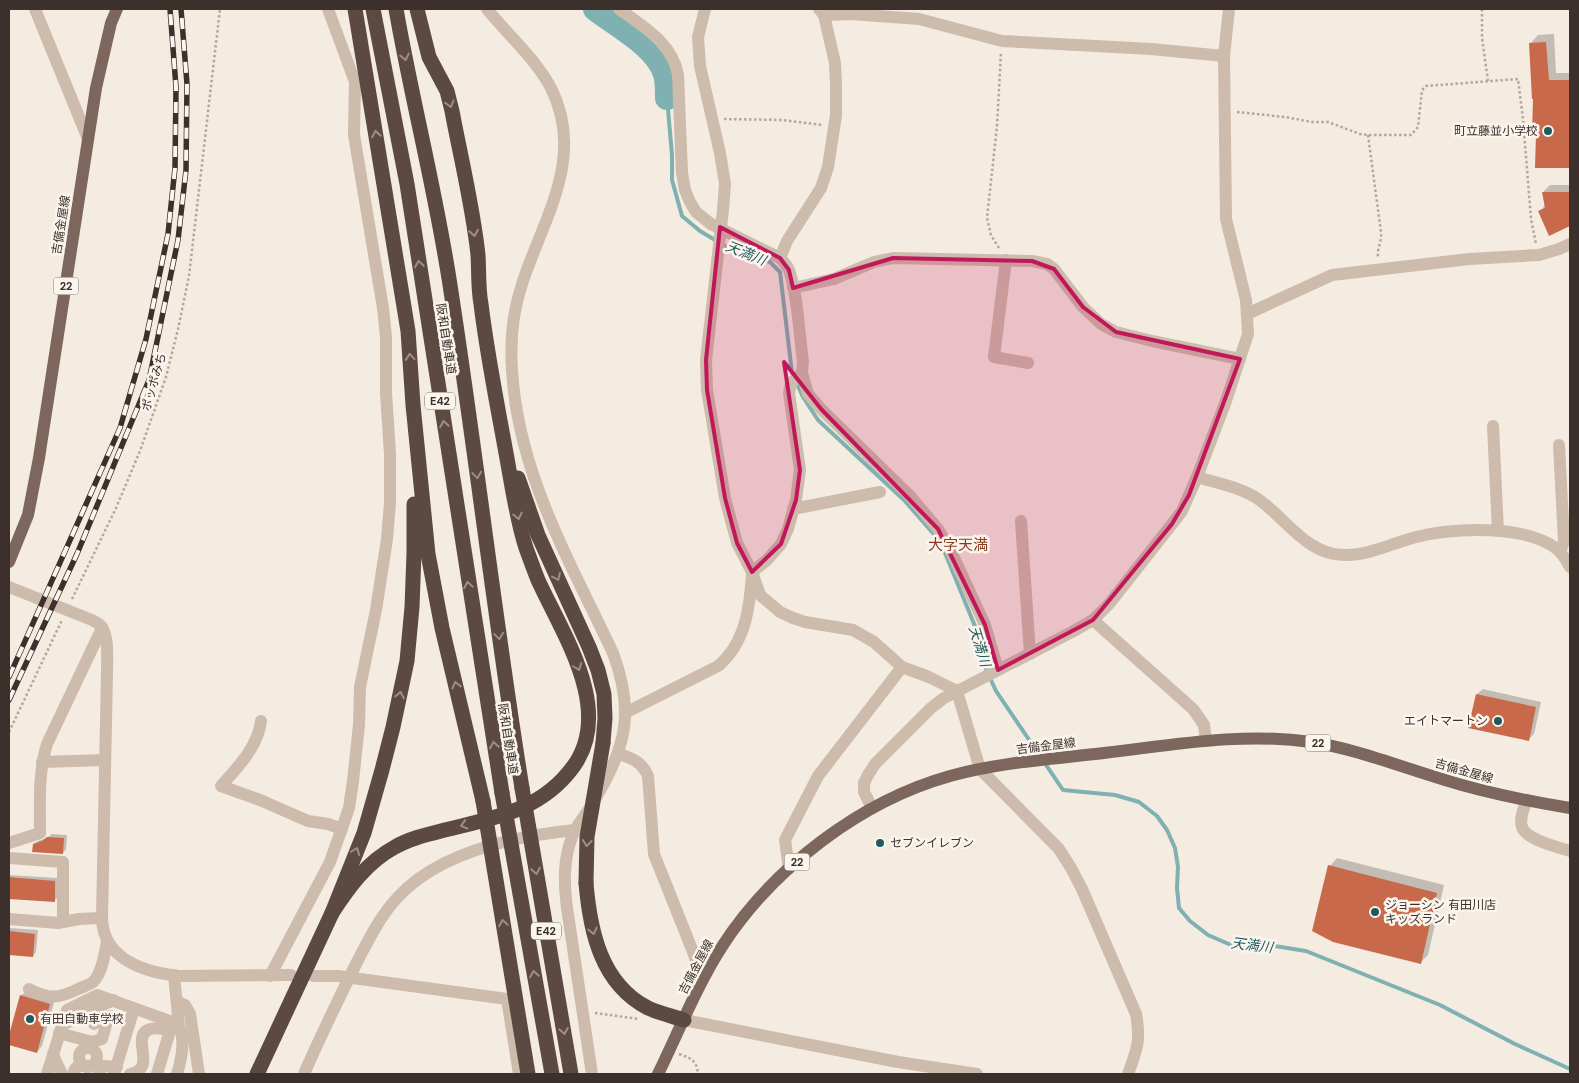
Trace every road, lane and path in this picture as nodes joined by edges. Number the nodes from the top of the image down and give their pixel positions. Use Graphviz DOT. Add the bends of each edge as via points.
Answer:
graph roads {
  1 [pos="35,9"];
  2 [pos="118,9"];
  3 [pos="220,9"];
  4 [pos="328,9"];
  5 [pos="355,9"];
  6 [pos="373,9"];
  7 [pos="396,9"];
  8 [pos="417,9"];
  9 [pos="487,9"];
  10 [pos="619,9"];
  11 [pos="705,9"];
  12 [pos="1229,9"];
  13 [pos="1482,9"];
  14 [pos="821,12"];
  15 [pos="1002,41"];
  16 [pos="1224,56"];
  17 [pos="1488,81"];
  18 [pos="1225,111"];
  19 [pos="712,120"];
  20 [pos="835,127"];
  21 [pos="1368,135"];
  22 [pos="88,139"];
  23 [pos="720,231"];
  24 [pos="1570,244"];
  25 [pos="1539,255"];
  26 [pos="780,258"];
  27 [pos="1008,260"];
  28 [pos="1380,269"];
  29 [pos="793,288"];
  30 [pos="1247,314"];
  31 [pos="1240,360"];
  32 [pos="1028,363"];
  33 [pos="802,372"];
  34 [pos="496,399"];
  35 [pos="413,406"];
  36 [pos="1493,426"];
  37 [pos="1559,445"];
  38 [pos="1197,477"];
  39 [pos="880,492"];
  40 [pos="793,510"];
  41 [pos="1021,521"];
  42 [pos="1498,531"];
  43 [pos="1565,551"];
  44 [pos="9,562"];
  45 [pos="1570,567"];
  46 [pos="752,572"];
  47 [pos="9,587"];
  48 [pos="66,609"];
  49 [pos="1093,620"];
  50 [pos="102,628"];
  51 [pos="1030,654"];
  52 [pos="902,667"];
  53 [pos="996,671"];
  54 [pos="957,691"];
  55 [pos="625,713"];
  56 [pos="261,721"];
  57 [pos="9,732"];
  58 [pos="1206,741"];
  59 [pos="619,754"];
  60 [pos="105,760"];
  61 [pos="42,762"];
  62 [pos="980,769"];
  63 [pos="1527,800"];
  64 [pos="872,808"];
  65 [pos="1570,808"];
  66 [pos="342,829"];
  67 [pos="574,830"];
  68 [pos="9,843"];
  69 [pos="1570,851"];
  70 [pos="9,858"];
  71 [pos="789,869"];
  72 [pos="332,913"];
  73 [pos="102,918"];
  74 [pos="9,920"];
  75 [pos="63,922"];
  76 [pos="107,941"];
  77 [pos="706,974"];
  78 [pos="291,975"];
  79 [pos="174,976"];
  80 [pos="270,976"];
  81 [pos="313,976"];
  82 [pos="349,977"];
  83 [pos="29,989"];
  84 [pos="113,1000"];
  85 [pos="176,1001"];
  86 [pos="135,1008"];
  87 [pos="582,1012"];
  88 [pos="643,1020"];
  89 [pos="684,1020"];
  90 [pos="130,1022"];
  91 [pos="174,1026"];
  92 [pos="60,1029"];
  93 [pos="669,1052"];
  94 [pos="53,1055"];
  95 [pos="88,1070"];
  96 [pos="117,1070"];
  97 [pos="47,1074"];
  98 [pos="62,1074"];
  99 [pos="74,1074"];
  100 [pos="99,1074"];
  101 [pos="130,1074"];
  102 [pos="157,1074"];
  103 [pos="177,1074"];
  104 [pos="199,1074"];
  105 [pos="257,1074"];
  106 [pos="304,1074"];
  107 [pos="519,1074"];
  108 [pos="528,1074"];
  109 [pos="552,1074"];
  110 [pos="571,1074"];
  111 [pos="592,1074"];
  112 [pos="658,1074"];
  113 [pos="698,1074"];
  114 [pos="977,1074"];
  115 [pos="1128,1074"];
  1 -- 22 [label="street"];
  2 -- 22 [label="main road, 吉備金屋線 / 22" via="111,23 96,88"];
  3 -- 48 [label="path, ポッポみち" via="189,276 173,348 140,451"];
  4 -- 66 [label="street" via="355,82 354,136 386,337 390,485 387,539 360,687 353,781"];
  35 -- 5 [label="highway, one-way" via="408,331"];
  109 -- 6 [label="highway, 阪和自動車道 / E42, one-way, bridge" via="502,793 406,184"];
  7 -- 110 [label="highway, 阪和自動車道 / E42, one-way, bridge" via="450,283 522,788"];
  8 -- 34 [label="highway, one-way" via="429,57 447,91 452,111 478,252 480,302"];
  9 -- 55 [label="street" via="545,78 562,119 564,146 560,177 519,294 514,320 512,371 521,426 537,488 558,540 613,653 622,680"];
  10 -- 23 [label="street" via="643,25 674,60 678,75 685,190 696,212"];
  11 -- 19 [label="street" via="698,36 698,52"];
  12 -- 16 [label="street"];
  13 -- 17 [label="path"];
  14 -- 15 [label="street" via="919,19"];
  14 -- 20 [label="street" via="836,72"];
  15 -- 16 [label="street" via="1151,48"];
  15 -- 27 [label="path" via="995,157 987,218 991,235"];
  16 -- 18 [label="street"];
  17 -- 21 [label="path" via="1426,86 1422,90 1418,126 1414,133 1404,136"];
  17 -- 25 [label="path" via="1518,79 1531,219"];
  18 -- 21 [label="path" via="1328,122"];
  18 -- 30 [label="street" via="1226,219"];
  19 -- 20 [label="path" via="782,120"];
  19 -- 23 [label="street" via="725,184"];
  20 -- 26 [label="street" via="821,188 787,241"];
  21 -- 28 [label="path" via="1381,238 1378,250"];
  22 -- 44 [label="main road, 吉備金屋線 / 22" via="39,458 28,516"];
  23 -- 26 [label="street"];
  23 -- 46 [label="street" via="706,360 707,390 725,498 737,543"];
  24 -- 25 [label="street"];
  25 -- 28 [label="street"];
  26 -- 29 [label="street" via="786,263"];
  27 -- 29 [label="street" via="893,258 874,262 834,279"];
  27 -- 31 [label="street" via="1047,264 1083,307 1101,324 1116,332"];
  27 -- 32 [label="street" via="994,358"];
  28 -- 30 [label="street" via="1332,275"];
  29 -- 33 [label="street"];
  30 -- 31 [label="street" via="1248,334"];
  31 -- 38 [label="street"];
  33 -- 40 [label="street" via="791,383 789,394 800,470"];
  33 -- 53 [label="street" via="808,394 820,409 909,495 938,529 985,624"];
  34 -- 72 [label="highway, one-way" via="526,546 566,636 586,693 587,734 582,750 565,778 528,806 395,846 358,876"];
  34 -- 89 [label="highway, one-way, bridge" via="515,469 538,535 590,647 604,694 603,743 588,837 586,883 594,936 600,955 622,988 647,1007"];
  72 -- 35 [label="highway, one-way" via="364,833 394,726 407,660 414,553"];
  108 -- 35 [label="highway, one-way, bridge" via="482,801 432,578"];
  36 -- 42 [label="street"];
  37 -- 43 [label="street"];
  38 -- 42 [label="street" via="1251,495 1307,542 1334,554 1362,553 1433,533"];
  38 -- 49 [label="street" via="1182,511"];
  39 -- 40 [label="street"];
  40 -- 46 [label="street" via="781,544"];
  41 -- 51 [label="street"];
  42 -- 43 [label="street" via="1525,534"];
  43 -- 45 [label="street"];
  46 -- 52 [label="street" via="760,595 780,612 805,622 852,630 874,642"];
  46 -- 55 [label="street" via="746,619 727,659"];
  47 -- 48 [label="street"];
  48 -- 50 [label="street"];
  48 -- 57 [label="path, ポッポみち"];
  49 -- 51 [label="street"];
  49 -- 58 [label="street" via="1193,709 1204,725"];
  50 -- 60 [label="street" via="107,649"];
  50 -- 61 [label="street" via="47,744"];
  51 -- 53 [label="street"];
  52 -- 54 [label="street"];
  52 -- 71 [label="street" via="818,776 785,840"];
  53 -- 54 [label="street"];
  54 -- 62 [label="street"];
  54 -- 64 [label="street" via="931,708 875,764 864,783 864,792"];
  55 -- 59 [label="street"];
  56 -- 66 [label="street" via="256,739 221,786 308,821"];
  58 -- 62 [label="main road, 吉備金屋線 / 22"];
  58 -- 63 [label="main road, 吉備金屋線 / 22" via="1262,738 1313,742 1489,793"];
  59 -- 67 [label="street" via="601,790"];
  59 -- 77 [label="street" via="640,763 648,776 654,854 697,963"];
  60 -- 61 [label="street"];
  60 -- 73 [label="street"];
  61 -- 68 [label="street" via="40,833"];
  62 -- 64 [label="main road, 吉備金屋線 / 22" via="921,786"];
  62 -- 115 [label="street" via="1059,849 1082,889 1136,1014 1139,1042"];
  63 -- 65 [label="main road, 吉備金屋線 / 22"];
  63 -- 69 [label="street" via="1522,811 1522,827 1526,833 1538,841"];
  64 -- 71 [label="main road, 吉備金屋線 / 22" via="840,828"];
  66 -- 80 [label="street" via="330,862"];
  67 -- 82 [label="street" via="497,843 449,862 420,878 397,897 384,914"];
  67 -- 87 [label="street" via="566,856 564,885"];
  70 -- 75 [label="street" via="63,862"];
  71 -- 77 [label="main road, 吉備金屋線 / 22" via="743,919"];
  72 -- 105 [label="highway"];
  73 -- 75 [label="street"];
  73 -- 76 [label="street"];
  74 -- 75 [label="street"];
  76 -- 79 [label="street" via="132,963 149,971"];
  76 -- 83 [label="street" via="104,958 93,982 53,998"];
  77 -- 89 [label="main road, 吉備金屋線 / 22"];
  78 -- 80 [label="street"];
  79 -- 80 [label="street"];
  79 -- 85 [label="street"];
  81 -- 82 [label="street"];
  82 -- 106 [label="street"];
  82 -- 107 [label="street" via="507,999"];
  84 -- 86 [label="street"];
  84 -- 92 [label="street" via="91,1018"];
  84 -- 92 [label="street" via="97,995 71,1007"];
  85 -- 91 [label="street"];
  85 -- 104 [label="street" via="185,1005 190,1014"];
  86 -- 90 [label="street"];
  86 -- 91 [label="street"];
  87 -- 88 [label="path"];
  87 -- 111 [label="street"];
  89 -- 93 [label="main road, 吉備金屋線 / 22"];
  89 -- 114 [label="street" via="898,1062"];
  90 -- 92 [label="street" via="110,1016 102,1039 95,1042"];
  90 -- 96 [label="street"];
  91 -- 101 [label="street" via="145,1032 141,1043 142,1066 138,1072"];
  91 -- 102 [label="street"];
  91 -- 103 [label="street" via="183,1054"];
  92 -- 94 [label="street"];
  93 -- 112 [label="main road, 吉備金屋線 / 22"];
  93 -- 113 [label="path" via="690,1057"];
  94 -- 97 [label="street"];
  94 -- 98 [label="street"];
  95 -- 96 [label="street" via="79,1057 84,1049 92,1050 97,1057 102,1056"];
  95 -- 99 [label="street" via="76,1068"];
  96 -- 100 [label="street" via="108,1065 100,1069"];
}
